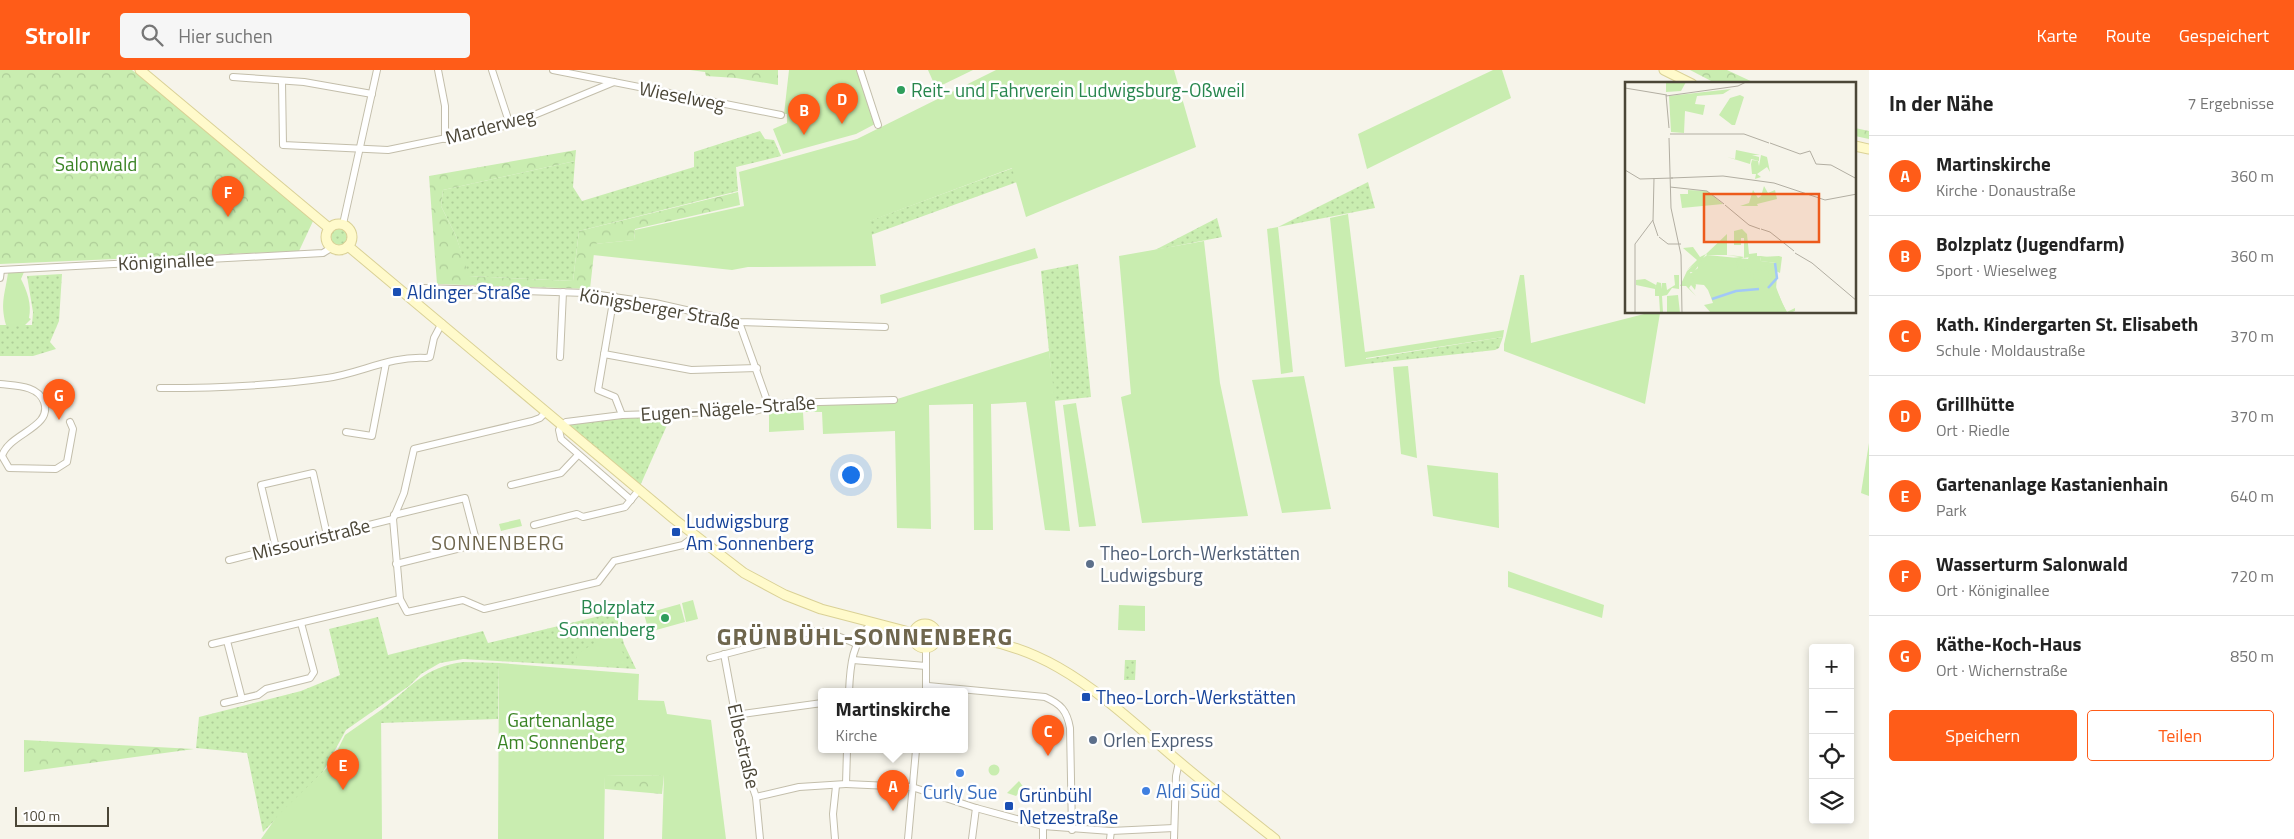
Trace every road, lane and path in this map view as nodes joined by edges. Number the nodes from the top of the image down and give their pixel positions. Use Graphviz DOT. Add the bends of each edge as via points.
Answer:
graph roads {
  1 [pos="140,70"];
  2 [pos="247,70"];
  3 [pos="377,70"];
  4 [pos="438,70"];
  5 [pos="492,70"];
  6 [pos="553,70"];
  7 [pos="860,70"];
  8 [pos="1664,70"];
  9 [pos="233,77"];
  10 [pos="246,79"];
  11 [pos="282,82"];
  12 [pos="614,82"];
  13 [pos="1688,82"];
  14 [pos="372,94"];
  15 [pos="781,115"];
  16 [pos="510,125"];
  17 [pos="878,125"];
  18 [pos="445,139"];
  19 [pos="1856,146"];
  20 [pos="361,148"];
  21 [pos="1869,149"];
  22 [pos="343,224"];
  23 [pos="329,228"];
  24 [pos="348,246"];
  25 [pos="331,248"];
  26 [pos="1,270"];
  27 [pos="0,278"];
  28 [pos="562,292"];
  29 [pos="407,294"];
  30 [pos="614,296"];
  31 [pos="739,322"];
  32 [pos="442,324"];
  33 [pos="885,327"];
  34 [pos="604,354"];
  35 [pos="560,356"];
  36 [pos="386,363"];
  37 [pos="757,368"];
  38 [pos="0,384"];
  39 [pos="160,388"];
  40 [pos="894,400"];
  41 [pos="769,406"];
  42 [pos="546,412"];
  43 [pos="622,415"];
  44 [pos="70,422"];
  45 [pos="563,425"];
  46 [pos="346,432"];
  47 [pos="578,455"];
  48 [pos="511,485"];
  49 [pos="639,490"];
  50 [pos="631,500"];
  51 [pos="393,517"];
  52 [pos="534,525"];
  53 [pos="327,535"];
  54 [pos="694,536"];
  55 [pos="276,548"];
  56 [pos="229,560"];
  57 [pos="396,564"];
  58 [pos="400,599"];
  59 [pos="301,623"];
  60 [pos="873,623"];
  61 [pos="913,633"];
  62 [pos="937,635"];
  63 [pos="227,641"];
  64 [pos="212,644"];
  65 [pos="857,644"];
  66 [pos="926,648"];
  67 [pos="724,654"];
  68 [pos="710,658"];
  69 [pos="853,660"];
  70 [pos="926,666"];
  71 [pos="850,688"];
  72 [pos="927,688"];
  73 [pos="968,692"];
  74 [pos="242,699"];
  75 [pos="224,703"];
  76 [pos="818,704"];
  77 [pos="735,715"];
  78 [pos="847,753"];
  79 [pos="916,753"];
  80 [pos="1179,762"];
  81 [pos="846,784"];
  82 [pos="836,786"];
  83 [pos="912,787"];
  84 [pos="756,797"];
  85 [pos="976,808"];
  86 [pos="1043,826"];
  87 [pos="1174,828"];
  88 [pos="1072,830"];
  89 [pos="1111,831"];
  90 [pos="760,839"];
  91 [pos="835,839"];
  92 [pos="908,839"];
  93 [pos="972,839"];
  94 [pos="1043,839"];
  95 [pos="1110,839"];
  96 [pos="1174,839"];
  97 [pos="1275,839"];
  1 -- 23 [label="main road"];
  2 -- 10 [label="street"];
  3 -- 14 [label="street"];
  4 -- 18 [label="street" via="445,106"];
  5 -- 16 [label="street"];
  6 -- 12 [label="street, Wieselweg"];
  7 -- 17 [label="street"];
  8 -- 13 [label="main road"];
  9 -- 10 [label="street"];
  10 -- 11 [label="street"];
  11 -- 14 [label="street" via="304,82"];
  11 -- 20 [label="street, Marderweg" via="283,145"];
  12 -- 15 [label="street, Wieselweg"];
  12 -- 16 [label="street, Marderweg"];
  14 -- 20 [label="street"];
  16 -- 18 [label="street, Marderweg"];
  18 -- 20 [label="street, Marderweg" via="388,150"];
  19 -- 21 [label="main road"];
  20 -- 22 [label="street"];
  22 -- 23 [label="main road"];
  22 -- 24 [label="main road" via="351,232"];
  23 -- 25 [label="main road" via="326,238"];
  24 -- 25 [label="main road" via="338,250"];
  24 -- 29 [label="main road"];
  25 -- 26 [label="street, Königinallee" via="323,253"];
  26 -- 27 [label="street"];
  28 -- 29 [label="street, Königsberger Straße" via="423,288"];
  28 -- 30 [label="street, Königsberger Straße"];
  28 -- 35 [label="street"];
  29 -- 32 [label="main road"];
  30 -- 31 [label="street, Königsberger Straße"];
  30 -- 34 [label="street"];
  31 -- 33 [label="street, Königsberger Straße"];
  31 -- 37 [label="street"];
  32 -- 36 [label="street" via="434,338 430,357 405,357"];
  32 -- 42 [label="main road"];
  34 -- 37 [label="street" via="691,370"];
  34 -- 43 [label="street" via="598,390 615,397"];
  36 -- 39 [label="street" via="328,378 246,386"];
  36 -- 46 [label="street" via="372,436"];
  37 -- 41 [label="street"];
  38 -- 44 [label="street" via="33,389 45,404 38,423 5,446 2,456 9,468 56,469 67,462 73,428"];
  40 -- 41 [label="street, Eugen-Nägele-Straße"];
  41 -- 43 [label="street, Eugen-Nägele-Straße" via="755,410"];
  42 -- 45 [label="main road"];
  42 -- 51 [label="street" via="532,421 414,449 404,493"];
  43 -- 45 [label="street, Eugen-Nägele-Straße" via="568,420"];
  45 -- 47 [label="street" via="559,430 561,439"];
  45 -- 49 [label="main road"];
  47 -- 48 [label="street" via="562,474"];
  47 -- 50 [label="street"];
  49 -- 50 [label="street"];
  49 -- 54 [label="main road"];
  50 -- 52 [label="street" via="625,507"];
  51 -- 53 [label="street, Missouristraße"];
  51 -- 57 [label="street"];
  51 -- 57 [label="street, Missouristraße" via="466,498 476,540 473,545"];
  53 -- 55 [label="street, Missouristraße"];
  53 -- 55 [label="street" via="313,473 262,485"];
  54 -- 58 [label="street" via="683,545 614,561 598,582 484,610 463,600 407,612"];
  54 -- 60 [label="main road" via="744,573 785,595"];
  55 -- 56 [label="street, Missouristraße"];
  57 -- 58 [label="street"];
  58 -- 59 [label="street"];
  59 -- 63 [label="street"];
  59 -- 74 [label="street" via="314,672 310,678"];
  60 -- 61 [label="main road"];
  60 -- 65 [label="street" via="862,632"];
  61 -- 62 [label="main road" via="918,626 926,624 932,626"];
  61 -- 66 [label="main road" via="916,644"];
  62 -- 66 [label="main road" via="933,646"];
  62 -- 80 [label="main road" via="983,638 1008,644 1051,662 1099,695"];
  63 -- 64 [label="street"];
  63 -- 74 [label="street"];
  65 -- 67 [label="street" via="814,630"];
  65 -- 69 [label="street"];
  66 -- 70 [label="street"];
  67 -- 68 [label="street"];
  67 -- 77 [label="street, Elbestraße"];
  69 -- 70 [label="street"];
  69 -- 71 [label="street"];
  70 -- 72 [label="street"];
  73 -- 88 [label="street" via="1045,697 1057,702 1068,718 1070,728"];
  74 -- 75 [label="street"];
  76 -- 77 [label="street"];
  77 -- 84 [label="street, Elbestraße" via="744,762"];
  78 -- 81 [label="street"];
  79 -- 83 [label="street"];
  80 -- 87 [label="street"];
  80 -- 97 [label="main road"];
  81 -- 82 [label="street"];
  81 -- 83 [label="street"];
  82 -- 84 [label="street" via="799,787"];
  82 -- 91 [label="street"];
  83 -- 85 [label="street"];
  83 -- 92 [label="street"];
  84 -- 90 [label="street, Elbestraße"];
  85 -- 86 [label="street"];
  85 -- 93 [label="street"];
  86 -- 88 [label="street"];
  86 -- 94 [label="street"];
  87 -- 89 [label="street"];
  87 -- 96 [label="street"];
  88 -- 89 [label="street"];
  89 -- 95 [label="street"];
}
